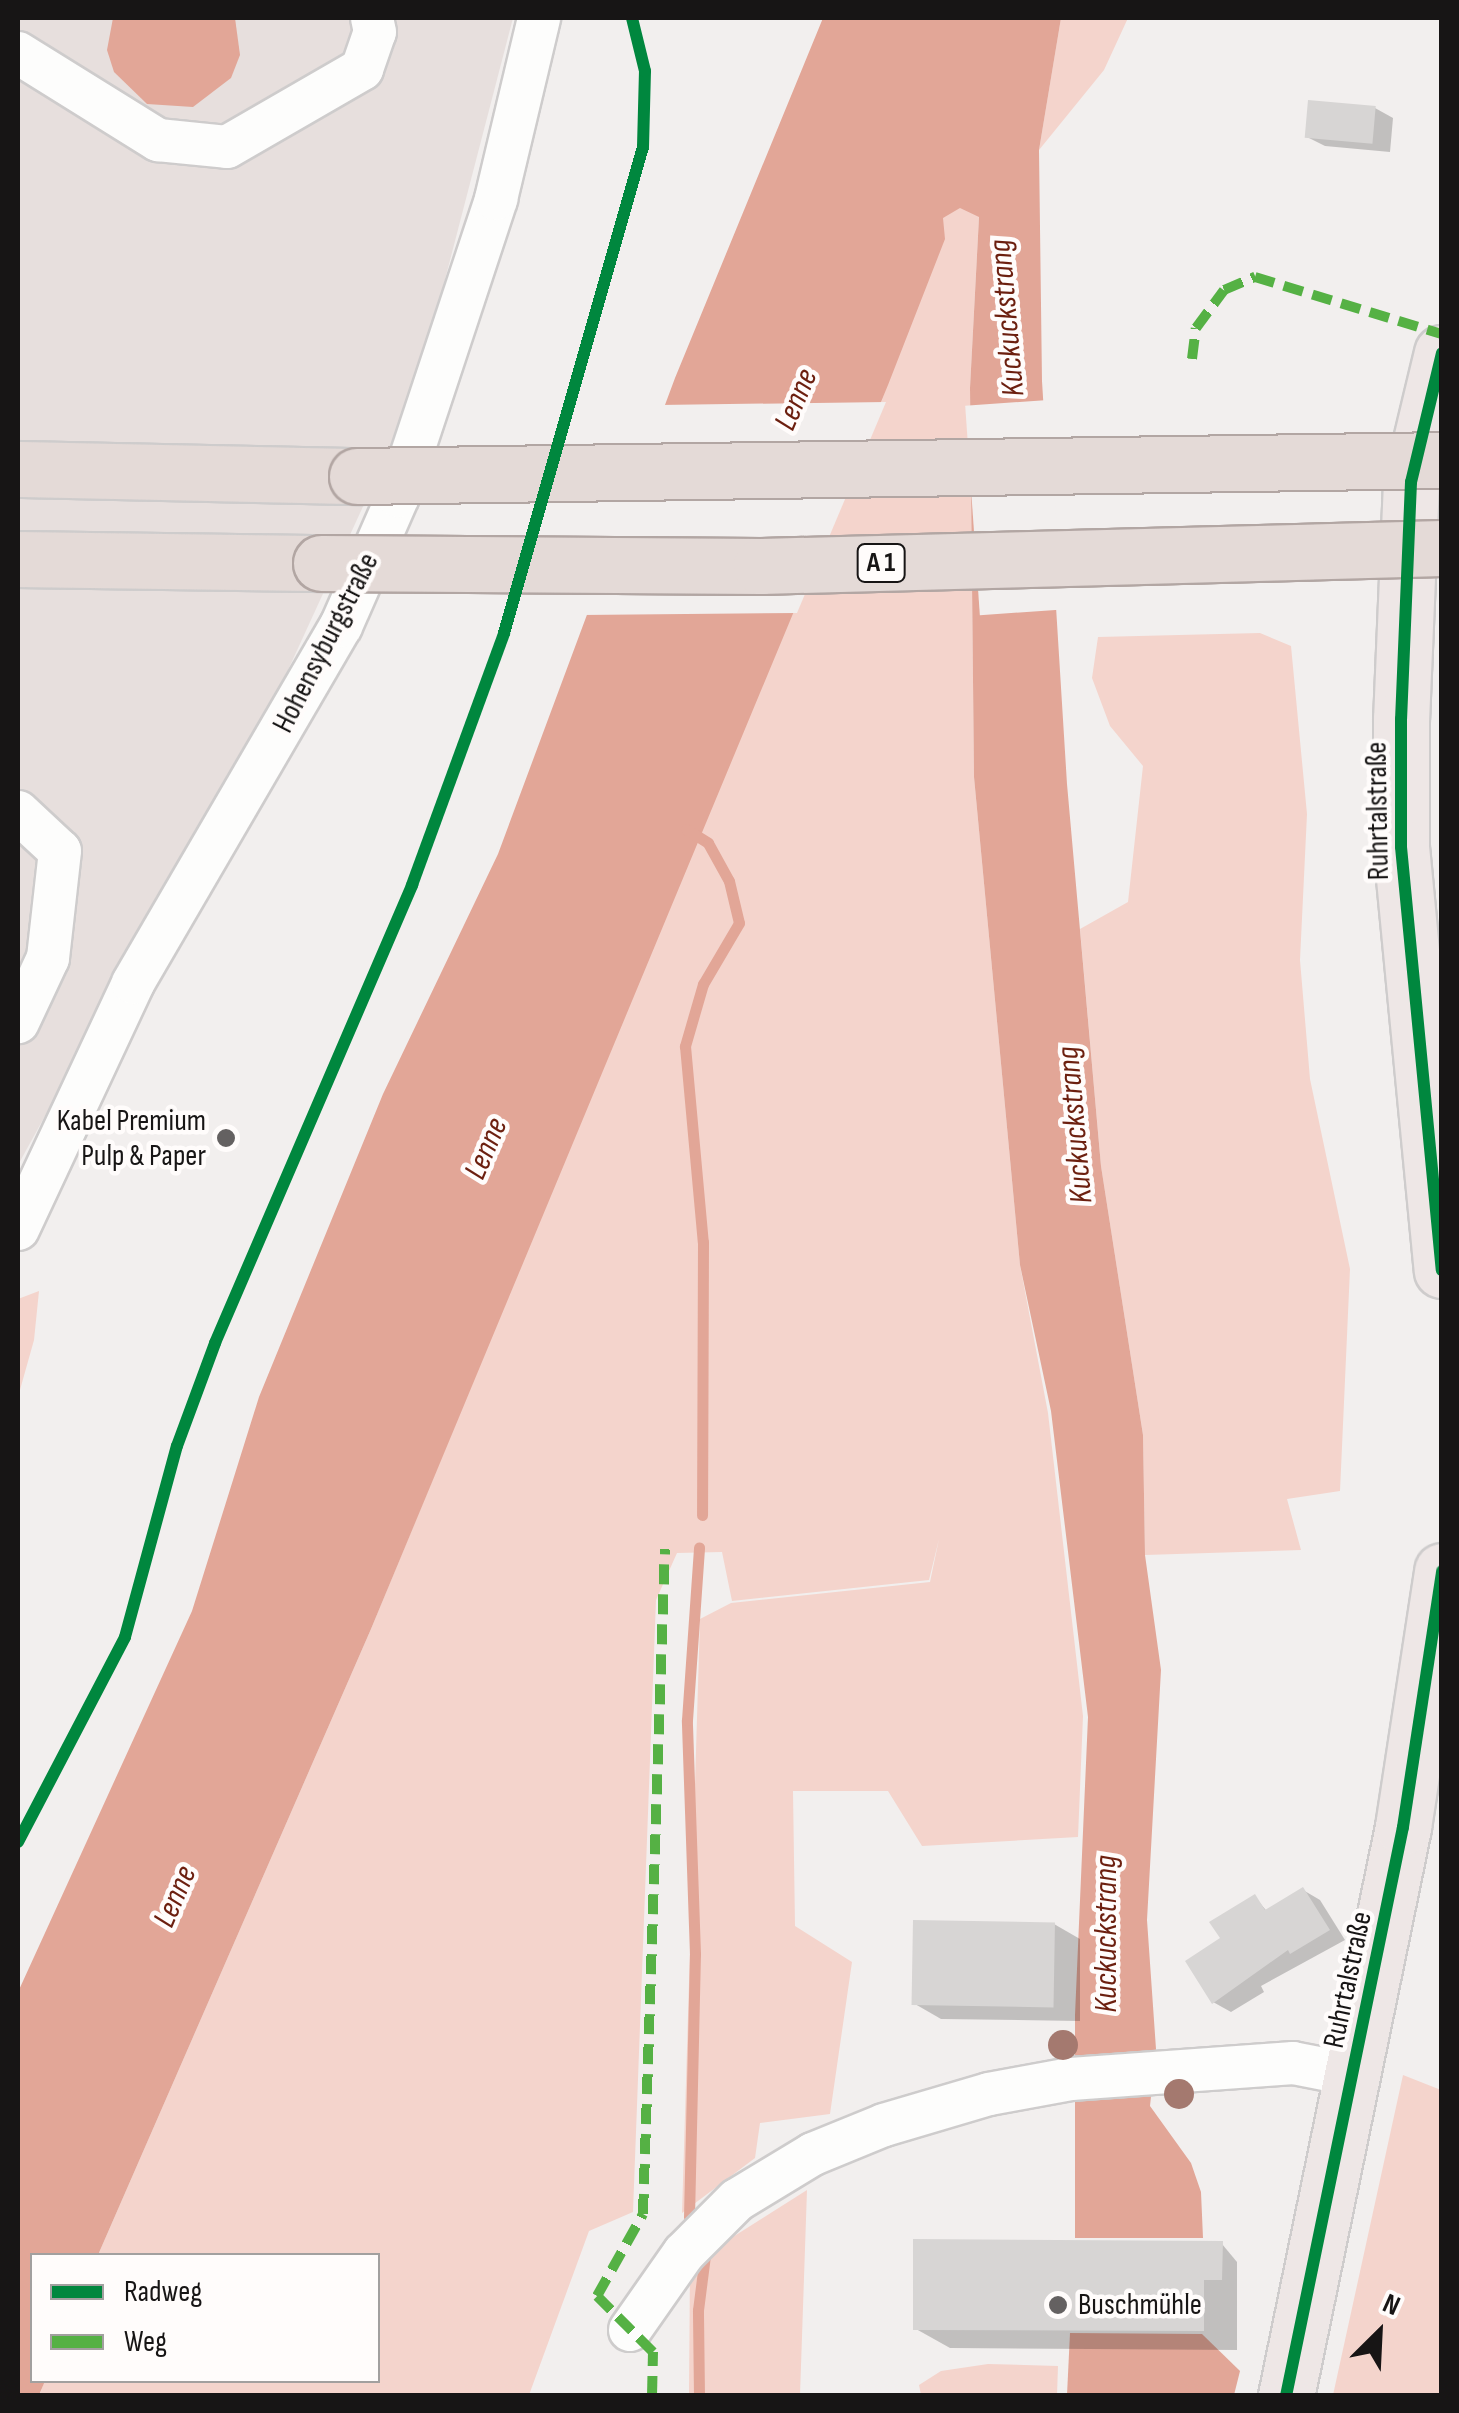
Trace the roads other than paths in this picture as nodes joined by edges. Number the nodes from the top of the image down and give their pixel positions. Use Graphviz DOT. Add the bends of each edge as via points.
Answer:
graph roads {
  1 [pos="372,18"];
  2 [pos="539,18"];
  3 [pos="18,53"];
  4 [pos="1442,354"];
  5 [pos="1442,460"];
  6 [pos="18,469"];
  7 [pos="1442,548"];
  8 [pos="18,559"];
  9 [pos="18,812"];
  10 [pos="18,1022"];
  11 [pos="18,1229"];
  12 [pos="1442,1270"];
  13 [pos="1442,1571"];
  14 [pos="1354,2075"];
  15 [pos="630,2330"];
  16 [pos="1286,2396"];
  1 -- 3 [label="street" via="375,32 362,69 227,147 158,140"];
  2 -- 11 [label="street, Hohensyburgstraße" via="496,199 398,496 341,626 133,983"];
  4 -- 12 [label="main road, Ruhrtalstraße" via="1411,482 1401,646 1402,848"];
  5 -- 6 [label="highway, bridge" via="357,476"];
  7 -- 8 [label="highway, A 1, bridge" via="761,566"];
  9 -- 10 [label="street" via="60,851 48,958"];
  13 -- 14 [label="main road, Ruhrtalstraße" via="1406,1810"];
  14 -- 15 [label="street, Ruhrtalstraße" via="1292,2062 1071,2079 922,2112 813,2154 737,2200 709,2226"];
  14 -- 16 [label="main road, Ruhrtalstraße"];
}
